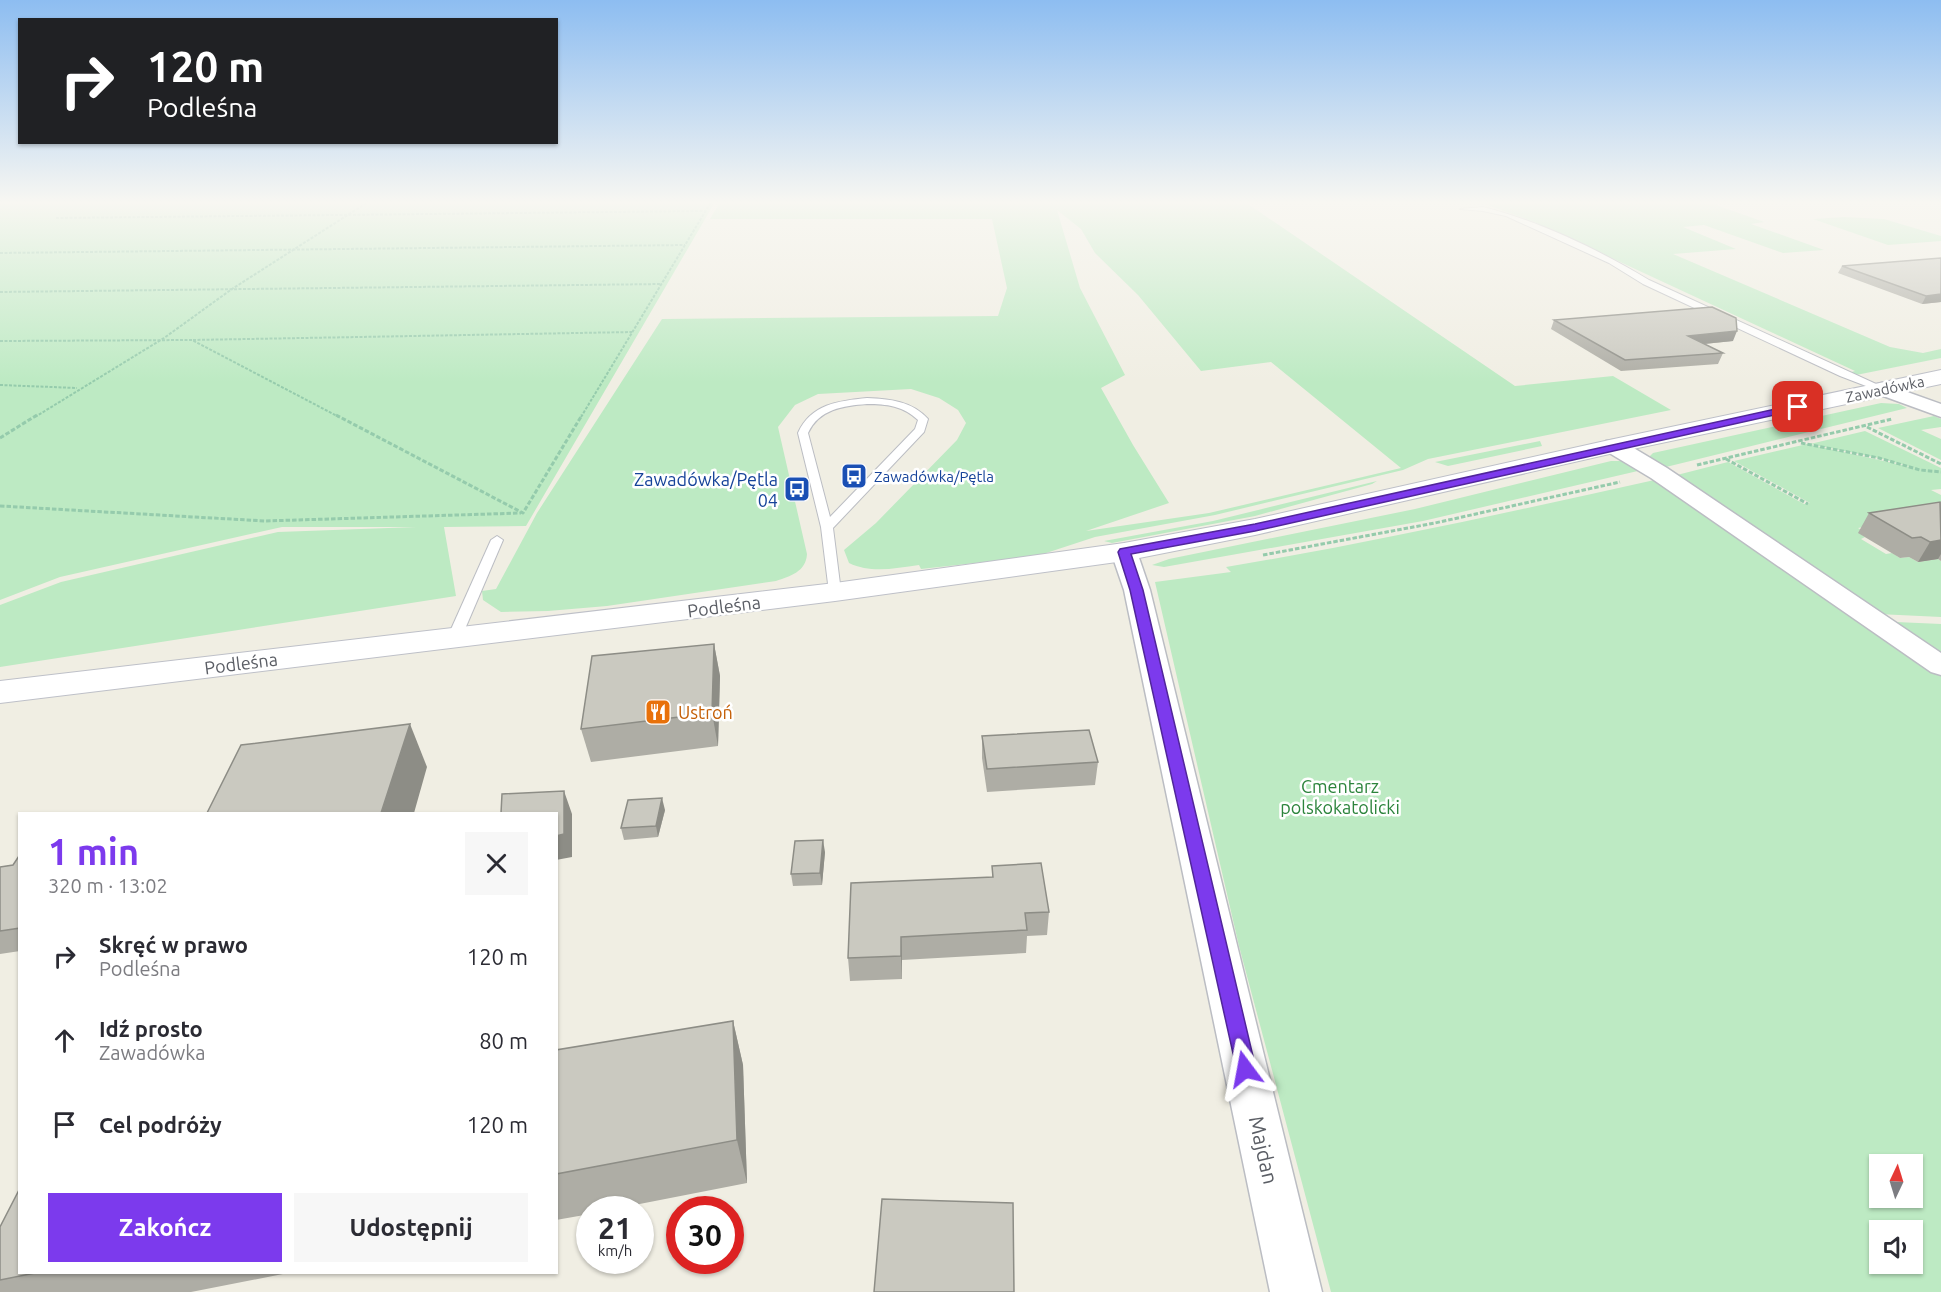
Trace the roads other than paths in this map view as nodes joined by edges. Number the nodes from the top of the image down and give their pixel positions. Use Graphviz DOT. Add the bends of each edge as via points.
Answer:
graph roads {
  1 [pos="1614,262"];
  2 [pos="1941,377"];
  3 [pos="1882,389"];
  4 [pos="1939,410"];
  5 [pos="1614,446"];
  6 [pos="1442,484"];
  7 [pos="827,527"];
  8 [pos="497,540"];
  9 [pos="1124,552"];
  10 [pos="835,592"];
  11 [pos="455,636"];
  12 [pos="1941,666"];
  13 [pos="0,692"];
  14 [pos="1296,1292"];
  1 -- 3 [label="lane" via="1646,282"];
  2 -- 3 [label="main road, Zawadówka"];
  3 -- 4 [label="street"];
  3 -- 5 [label="main road, Zawadówka"];
  5 -- 6 [label="main road, Zawadówka"];
  5 -- 12 [label="street"];
  6 -- 9 [label="main road, Podleśna"];
  7 -- 7 [label="lane" via="920,430 923,419 916,410 903,404 839,404 809,421 803,433"];
  7 -- 10 [label="lane"];
  8 -- 11 [label="lane"];
  9 -- 10 [label="main road, Podleśna"];
  9 -- 14 [label="street, Majdan" via="1139,601"];
  10 -- 11 [label="main road, Podleśna"];
  11 -- 13 [label="main road, Podleśna"];
}
